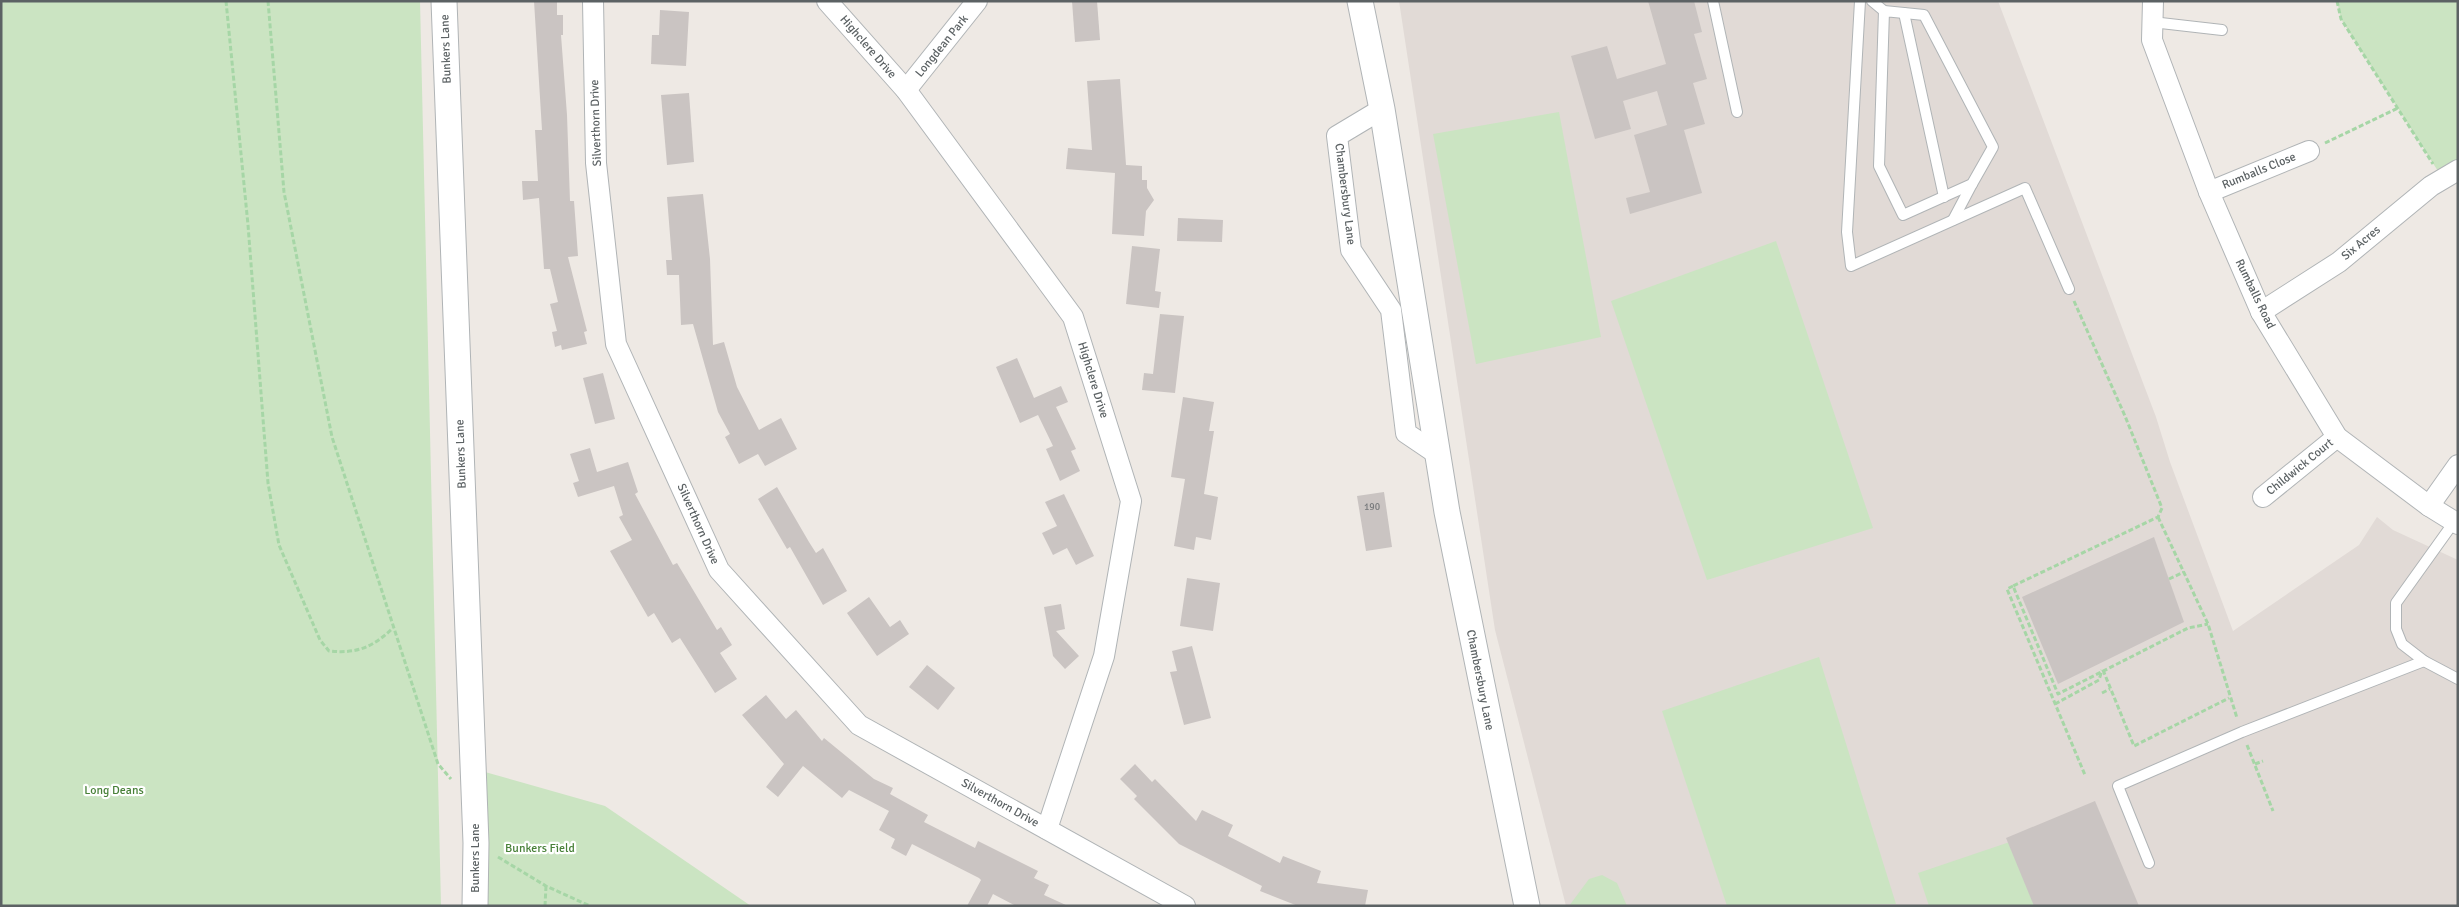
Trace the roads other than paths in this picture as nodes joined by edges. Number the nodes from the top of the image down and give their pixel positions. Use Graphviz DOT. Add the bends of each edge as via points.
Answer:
graph roads {
  1 [pos="444,1"];
  2 [pos="593,1"];
  3 [pos="828,1"];
  4 [pos="977,1"];
  5 [pos="1360,1"];
  6 [pos="1712,1"];
  7 [pos="1860,1"];
  8 [pos="1872,1"];
  9 [pos="2153,1"];
  10 [pos="1884,11"];
  11 [pos="1904,13"];
  12 [pos="2152,22"];
  13 [pos="2222,30"];
  14 [pos="906,90"];
  15 [pos="1382,109"];
  16 [pos="1737,112"];
  17 [pos="2309,151"];
  18 [pos="2450,174"];
  19 [pos="1972,184"];
  20 [pos="2209,192"];
  21 [pos="1944,197"];
  22 [pos="1953,220"];
  23 [pos="2069,289"];
  24 [pos="2262,312"];
  25 [pos="2336,437"];
  26 [pos="1438,454"];
  27 [pos="2458,465"];
  28 [pos="2263,497"];
  29 [pos="2429,506"];
  30 [pos="2456,523"];
  31 [pos="2424,661"];
  32 [pos="2458,679"];
  33 [pos="1047,829"];
  34 [pos="2149,863"];
  35 [pos="475,906"];
  36 [pos="1185,906"];
  37 [pos="1527,906"];
  1 -- 35 [label="street, Bunkers Lane" via="476,843"];
  2 -- 33 [label="street, Silverthorn Drive" via="596,163 616,344 719,570 859,725"];
  3 -- 14 [label="street, Highclere Drive"];
  4 -- 14 [label="street, Longdean Park"];
  5 -- 15 [label="street, Chambersbury Lane"];
  6 -- 16 [label="lane"];
  7 -- 22 [label="lane" via="1846,232 1851,266"];
  8 -- 10 [label="lane"];
  9 -- 12 [label="street, Rumballs Road"];
  10 -- 11 [label="lane"];
  10 -- 21 [label="lane" via="1879,166 1902,215"];
  11 -- 19 [label="lane" via="1924,15 1993,147"];
  11 -- 21 [label="lane"];
  12 -- 13 [label="lane"];
  12 -- 20 [label="street, Rumballs Road" via="2152,40"];
  14 -- 33 [label="street, Highclere Drive" via="1073,317 1131,501 1104,656"];
  15 -- 26 [label="street, Chambersbury Lane"];
  15 -- 26 [label="street, Chambersbury Lane" via="1338,136 1351,250 1391,310 1406,433"];
  17 -- 20 [label="street, Rumballs Close"];
  18 -- 24 [label="street, Six Acres" via="2338,262"];
  19 -- 21 [label="lane"];
  19 -- 22 [label="lane"];
  20 -- 24 [label="street, Rumballs Road"];
  22 -- 23 [label="lane" via="2025,188"];
  24 -- 25 [label="street, Rumballs Road"];
  25 -- 28 [label="street, Childwick Court"];
  25 -- 29 [label="street, Rumballs Road"];
  26 -- 37 [label="street, Chambersbury Lane"];
  27 -- 29 [label="street"];
  29 -- 30 [label="street, Rumballs Road"];
  30 -- 31 [label="lane" via="2396,603 2396,629 2402,644"];
  31 -- 32 [label="lane"];
  31 -- 34 [label="lane" via="2242,732 2118,786"];
  33 -- 36 [label="street, Silverthorn Drive"];
}
